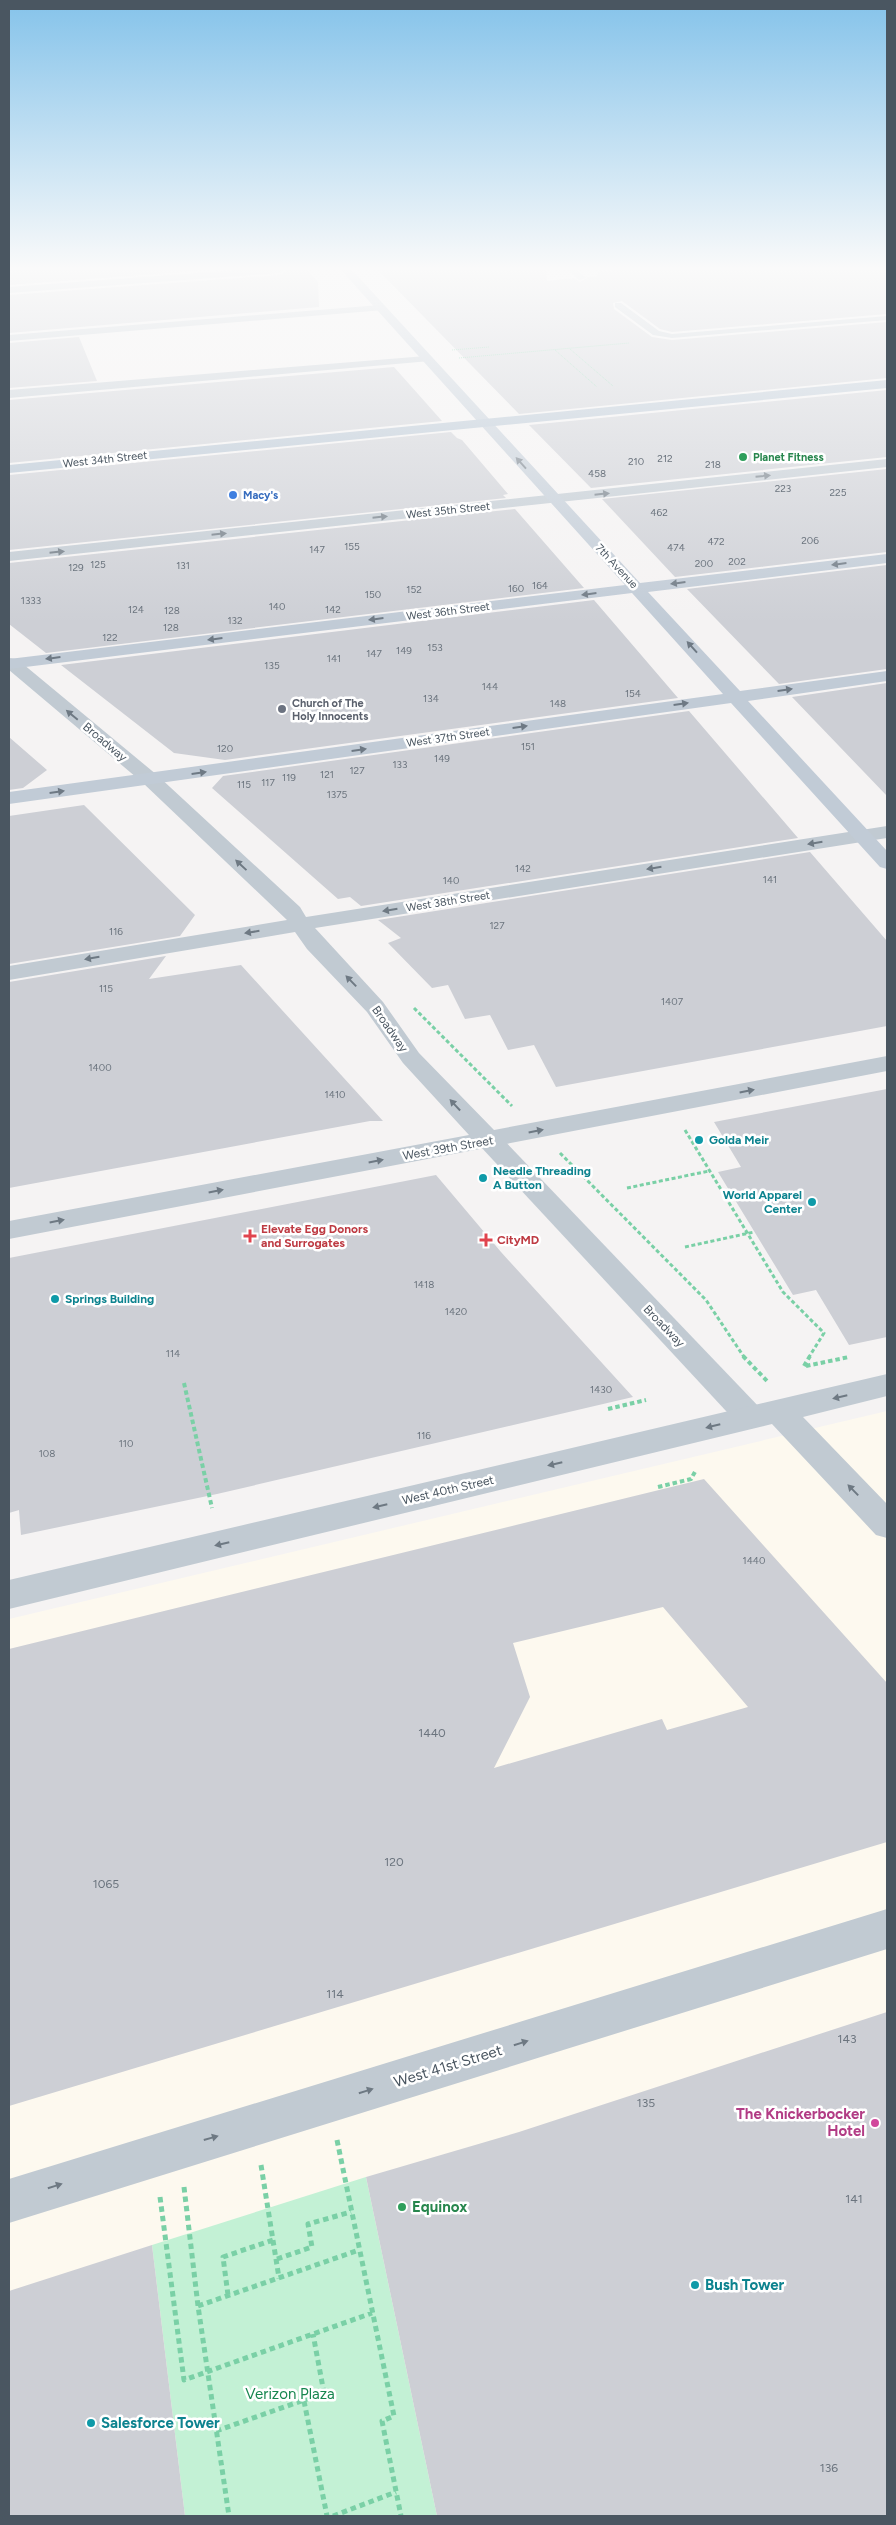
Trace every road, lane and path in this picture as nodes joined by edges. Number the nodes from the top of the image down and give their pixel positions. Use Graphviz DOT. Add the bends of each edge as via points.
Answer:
graph roads {
  1 [pos="82,388"];
  2 [pos="453,388"];
  3 [pos="598,388"];
  4 [pos="847,388"];
  5 [pos="600,390"];
  6 [pos="9,394"];
  7 [pos="485,423"];
  8 [pos="887,463"];
  9 [pos="9,468"];
  10 [pos="553,499"];
  11 [pos="9,557"];
  12 [pos="887,558"];
  13 [pos="638,588"];
  14 [pos="9,663"];
  15 [pos="887,676"];
  16 [pos="736,696"];
  17 [pos="150,779"];
  18 [pos="9,798"];
  19 [pos="887,832"];
  20 [pos="863,836"];
  21 [pos="887,862"];
  22 [pos="300,924"];
  23 [pos="9,972"];
  24 [pos="408,1002"];
  25 [pos="887,1064"];
  26 [pos="515,1109"];
  27 [pos="682,1126"];
  28 [pos="488,1140"];
  29 [pos="557,1150"];
  30 [pos="709,1171"];
  31 [pos="627,1188"];
  32 [pos="9,1230"];
  33 [pos="754,1232"];
  34 [pos="747,1233"];
  35 [pos="685,1247"];
  36 [pos="849,1357"];
  37 [pos="184,1383"];
  38 [pos="887,1386"];
  39 [pos="646,1400"];
  40 [pos="766,1404"];
  41 [pos="608,1409"];
  42 [pos="696,1470"];
  43 [pos="658,1487"];
  44 [pos="212,1508"];
  45 [pos="887,1525"];
  46 [pos="9,1595"];
  47 [pos="887,1929"];
  48 [pos="330,2102"];
  49 [pos="255,2125"];
  50 [pos="167,2151"];
  51 [pos="9,2201"];
  52 [pos="351,2212"];
  53 [pos="273,2240"];
  54 [pos="359,2250"];
  55 [pos="277,2259"];
  56 [pos="280,2278"];
  57 [pos="228,2295"];
  58 [pos="198,2306"];
  59 [pos="372,2313"];
  60 [pos="313,2334"];
  61 [pos="208,2372"];
  62 [pos="304,2400"];
  63 [pos="216,2431"];
  64 [pos="396,2492"];
  65 [pos="229,2516"];
  66 [pos="327,2516"];
  67 [pos="333,2516"];
  68 [pos="401,2516"];
  1 -- 6 [label="street"];
  2 -- 7 [label="main road, 7th Avenue"];
  3 -- 5 [label="path"];
  4 -- 7 [label="main road, West 34th Street"];
  7 -- 9 [label="main road, West 34th Street"];
  10 -- 7 [label="main road, 7th Avenue, one-way"];
  10 -- 8 [label="street, West 35th Street, one-way"];
  11 -- 10 [label="street, West 35th Street, one-way"];
  10 -- 13 [label="main road, 7th Avenue"];
  12 -- 13 [label="main road, West 36th Street, one-way"];
  13 -- 14 [label="main road, West 36th Street, one-way"];
  16 -- 13 [label="main road, 7th Avenue, one-way"];
  17 -- 14 [label="street, Broadway, one-way"];
  16 -- 15 [label="main road, West 37th Street, one-way"];
  17 -- 16 [label="main road, West 37th Street, one-way"];
  16 -- 20 [label="main road, 7th Avenue"];
  18 -- 17 [label="main road, West 37th Street, one-way"];
  22 -- 17 [label="street, Broadway, one-way" via="292,912"];
  19 -- 20 [label="street, West 38th Street"];
  20 -- 21 [label="main road, 7th Avenue"];
  20 -- 22 [label="street, West 38th Street, one-way"];
  22 -- 23 [label="street, West 38th Street, one-way"];
  28 -- 22 [label="street, Broadway, one-way" via="411,1058 375,1007"];
  24 -- 26 [label="path"];
  28 -- 25 [label="street, West 39th Street, one-way"];
  27 -- 30 [label="path"];
  32 -- 28 [label="street, West 39th Street, one-way"];
  28 -- 40 [label="street, Broadway"];
  29 -- 40 [label="path" via="706,1300"];
  30 -- 31 [label="path"];
  30 -- 34 [label="path"];
  33 -- 34 [label="path"];
  34 -- 35 [label="path"];
  34 -- 36 [label="path" via="783,1292 824,1333 804,1366"];
  37 -- 44 [label="path"];
  38 -- 40 [label="street, West 40th Street, one-way"];
  39 -- 41 [label="path"];
  45 -- 40 [label="street, Broadway, one-way"];
  40 -- 46 [label="street, West 40th Street, one-way"];
  42 -- 43 [label="path" via="691,1479"];
  48 -- 47 [label="street, West 41st Street, one-way"];
  48 -- 49 [label="street, West 41st Street"];
  48 -- 52 [label="path"];
  50 -- 49 [label="street, West 41st Street, one-way"];
  49 -- 53 [label="path"];
  51 -- 50 [label="street, West 41st Street, one-way"];
  50 -- 58 [label="path"];
  50 -- 61 [label="path" via="184,2380"];
  52 -- 54 [label="path"];
  52 -- 55 [label="path" via="308,2224 312,2247"];
  53 -- 55 [label="path"];
  53 -- 57 [label="path" via="223,2257"];
  54 -- 56 [label="path"];
  54 -- 59 [label="path"];
  55 -- 56 [label="path"];
  56 -- 57 [label="path"];
  57 -- 58 [label="path"];
  58 -- 61 [label="path"];
  59 -- 60 [label="path"];
  59 -- 64 [label="path" via="394,2416 382,2421"];
  60 -- 61 [label="path"];
  60 -- 62 [label="path" via="324,2393"];
  61 -- 63 [label="path"];
  62 -- 63 [label="path"];
  62 -- 66 [label="path"];
  63 -- 65 [label="path"];
  64 -- 67 [label="path"];
  64 -- 68 [label="path"];
}
